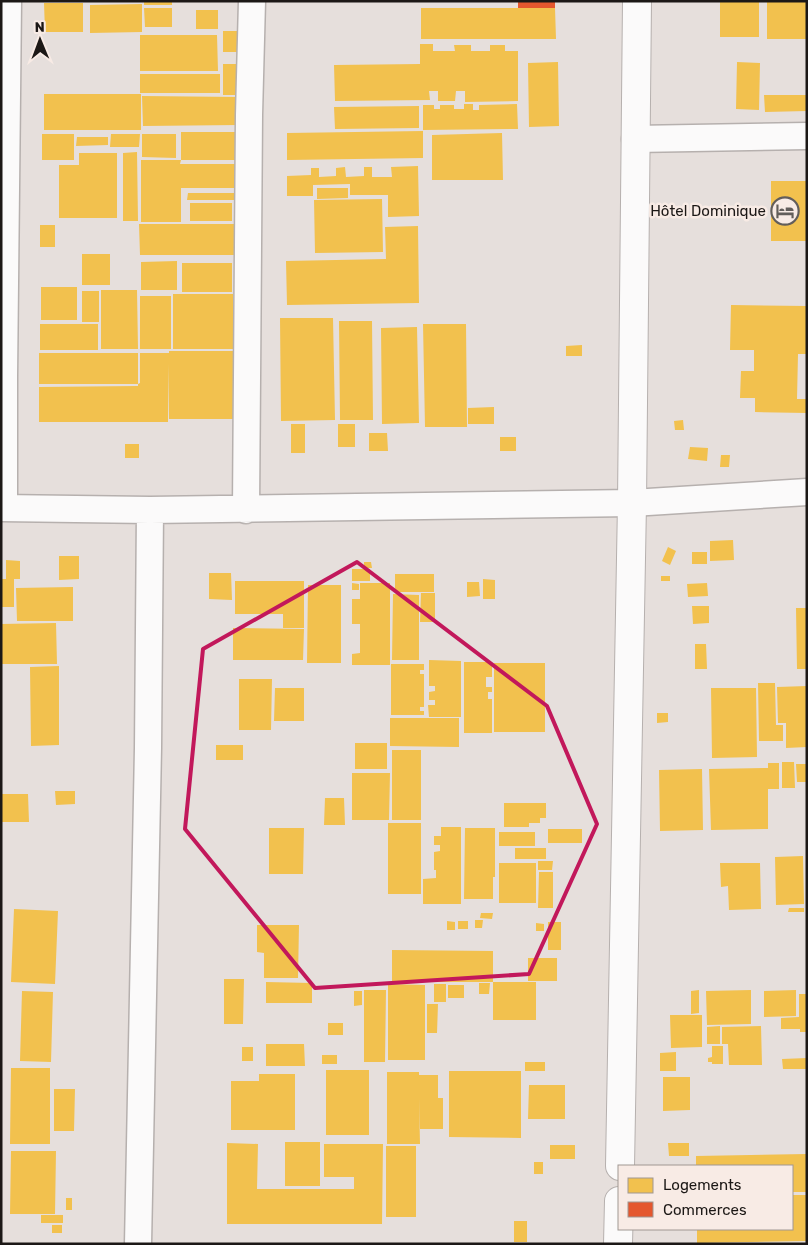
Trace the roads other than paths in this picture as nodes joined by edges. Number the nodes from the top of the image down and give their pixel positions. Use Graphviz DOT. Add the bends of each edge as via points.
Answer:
graph roads {
  1 [pos="8,1"];
  2 [pos="252,1"];
  3 [pos="637,1"];
  4 [pos="807,136"];
  5 [pos="635,139"];
  6 [pos="807,492"];
  7 [pos="632,503"];
  8 [pos="3,508"];
  9 [pos="150,510"];
  10 [pos="246,510"];
  11 [pos="620,1165"];
  12 [pos="618,1230"];
  13 [pos="138,1244"];
  14 [pos="618,1244"];
  1 -- 8 [label="street"];
  2 -- 10 [label="street" via="248,124"];
  3 -- 5 [label="street"];
  4 -- 5 [label="street"];
  5 -- 7 [label="street"];
  6 -- 7 [label="street"];
  7 -- 10 [label="street"];
  7 -- 11 [label="street"];
  8 -- 9 [label="street"];
  9 -- 10 [label="street"];
  9 -- 13 [label="street"];
  12 -- 14 [label="street"];
}
